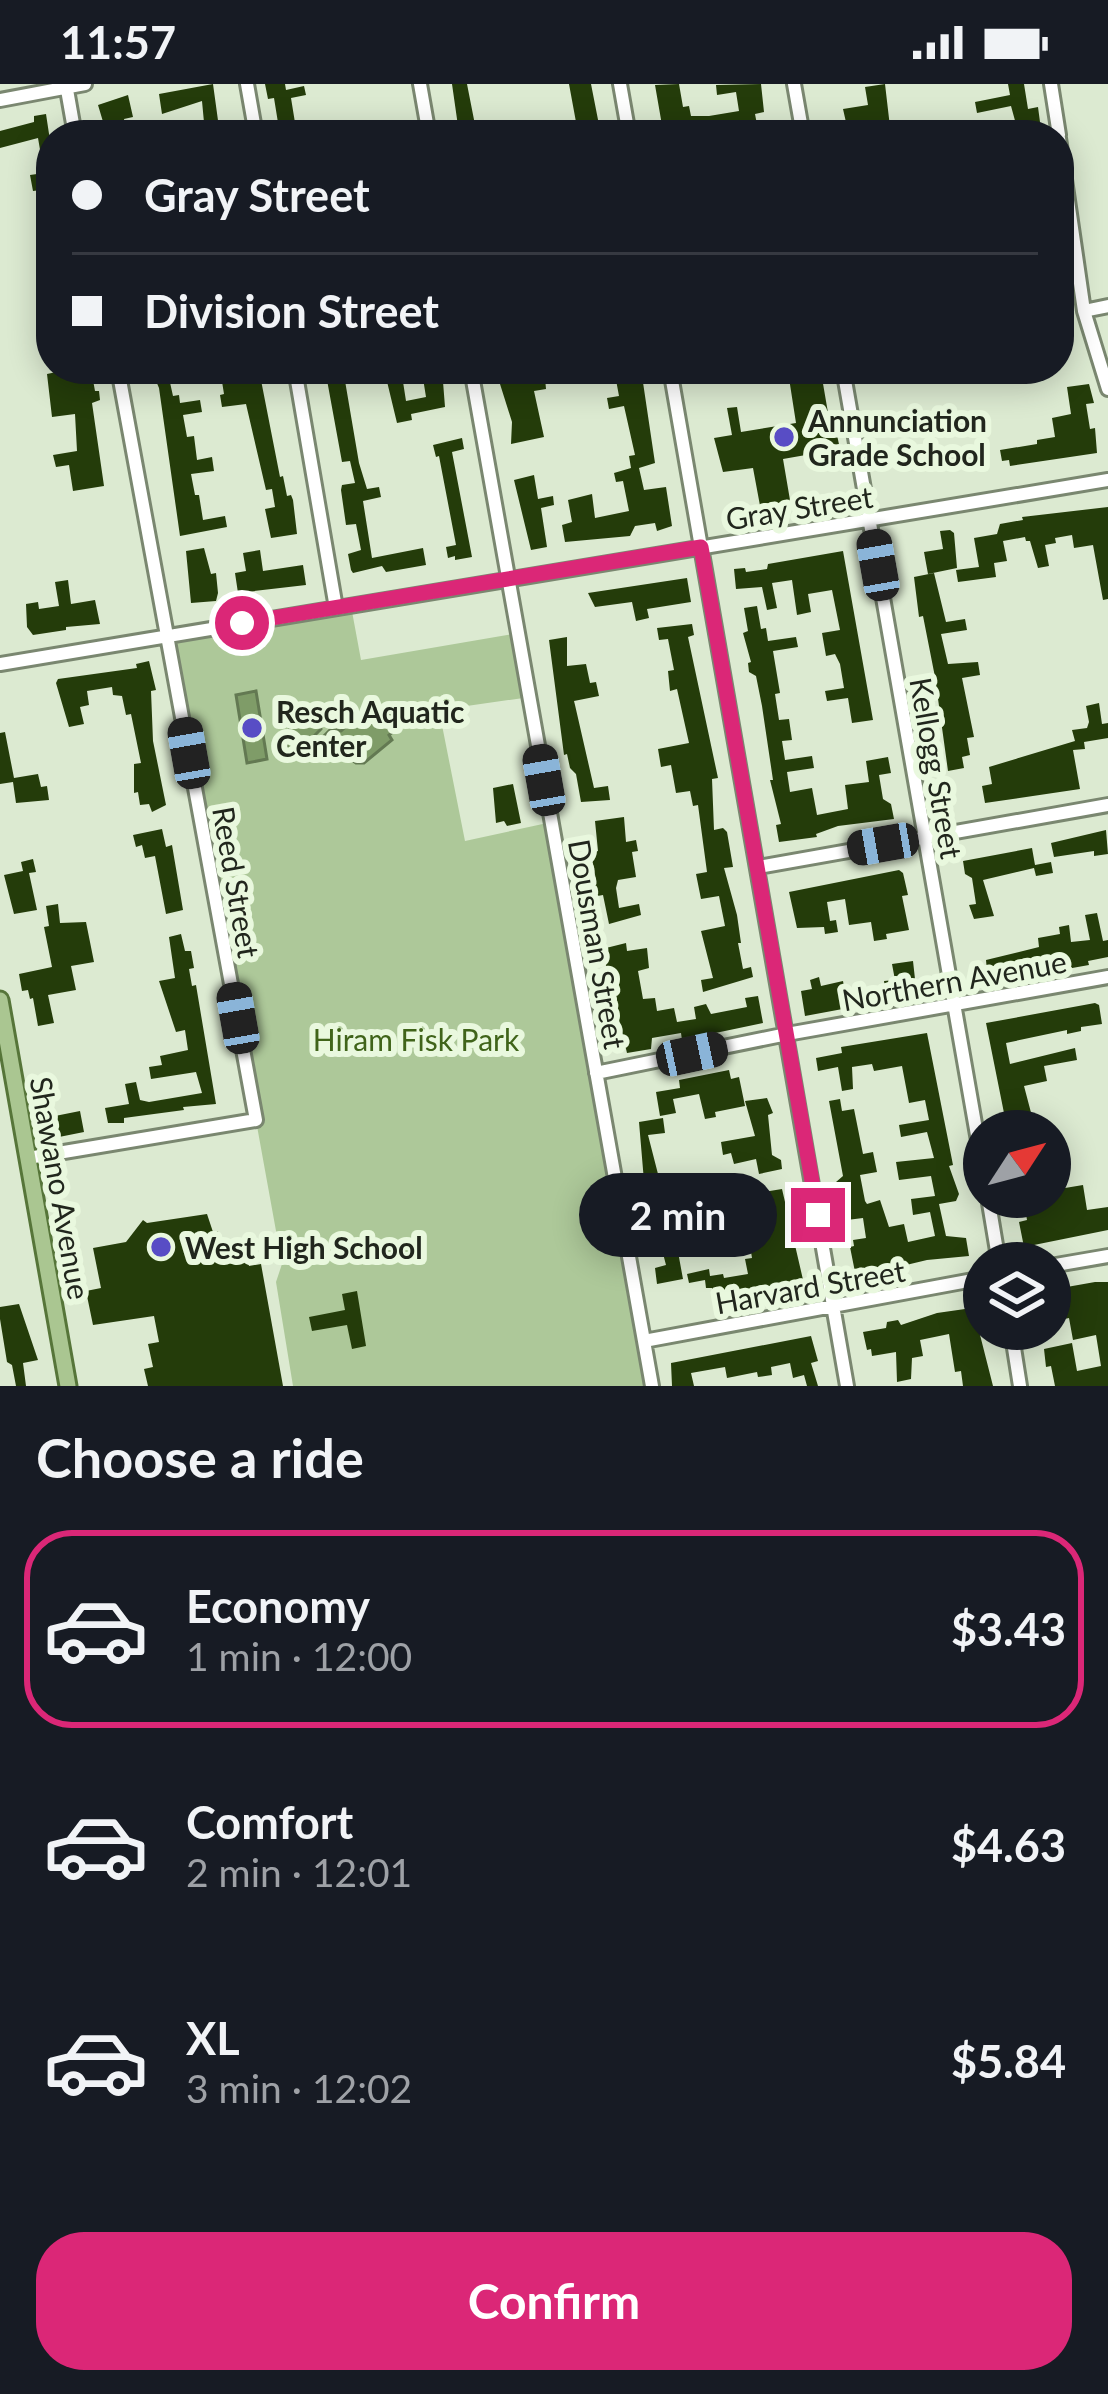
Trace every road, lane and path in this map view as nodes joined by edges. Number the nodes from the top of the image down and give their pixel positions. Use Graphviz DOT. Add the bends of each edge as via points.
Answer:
graph roads {
  1 [pos="85,84"];
  2 [pos="247,84"];
  3 [pos="420,84"];
  4 [pos="620,84"];
  5 [pos="794,84"];
  6 [pos="1051,84"];
  7 [pos="66,86"];
  8 [pos="0,100"];
  9 [pos="72,120"];
  10 [pos="253,120"];
  11 [pos="426,120"];
  12 [pos="626,120"];
  13 [pos="800,120"];
  14 [pos="1057,120"];
  15 [pos="1074,241"];
  16 [pos="1108,306"];
  17 [pos="1084,311"];
  18 [pos="121,384"];
  19 [pos="298,384"];
  20 [pos="474,384"];
  21 [pos="673,384"];
  22 [pos="846,384"];
  23 [pos="1108,389"];
  24 [pos="1108,480"];
  25 [pos="870,519"];
  26 [pos="701,547"];
  27 [pos="509,579"];
  28 [pos="336,608"];
  29 [pos="168,635"];
  30 [pos="0,664"];
  31 [pos="1108,805"];
  32 [pos="925,837"];
  33 [pos="758,867"];
  34 [pos="1108,977"];
  35 [pos="0,1000"];
  36 [pos="954,1005"];
  37 [pos="787,1034"];
  38 [pos="596,1073"];
  39 [pos="973,1110"];
  40 [pos="28,1158"];
  41 [pos="1108,1256"];
  42 [pos="1071,1262"];
  43 [pos="963,1282"];
  44 [pos="834,1306"];
  45 [pos="644,1341"];
  46 [pos="1014,1350"];
  47 [pos="68,1386"];
  48 [pos="652,1386"];
  49 [pos="847,1386"];
  50 [pos="1020,1386"];
  1 -- 7 [label="street"];
  2 -- 10 [label="street"];
  3 -- 11 [label="street"];
  4 -- 12 [label="street"];
  5 -- 13 [label="street"];
  6 -- 14 [label="street"];
  7 -- 8 [label="street"];
  7 -- 9 [label="street"];
  15 -- 17 [label="street"];
  16 -- 17 [label="street"];
  17 -- 23 [label="street"];
  18 -- 29 [label="street, Reed Street"];
  19 -- 28 [label="street"];
  20 -- 27 [label="street, Dousman Street"];
  21 -- 26 [label="street"];
  22 -- 25 [label="street, Kellogg Street"];
  24 -- 25 [label="street, Gray Street"];
  25 -- 26 [label="street, Gray Street"];
  25 -- 32 [label="street, Kellogg Street"];
  26 -- 27 [label="street, Gray Street"];
  26 -- 33 [label="street"];
  27 -- 28 [label="street, Gray Street"];
  27 -- 38 [label="street, Dousman Street"];
  28 -- 29 [label="street, Gray Street"];
  29 -- 30 [label="street, Gray Street"];
  29 -- 40 [label="street, Reed Street" via="256,1120"];
  31 -- 32 [label="street"];
  32 -- 33 [label="street"];
  32 -- 36 [label="street, Kellogg Street"];
  33 -- 37 [label="street"];
  34 -- 36 [label="street, Northern Avenue"];
  35 -- 40 [label="main road, Shawano Avenue"];
  36 -- 37 [label="street, Northern Avenue"];
  36 -- 39 [label="street, Kellogg Street"];
  37 -- 38 [label="street, Northern Avenue"];
  37 -- 44 [label="street"];
  38 -- 45 [label="street, Dousman Street"];
  40 -- 47 [label="main road, Shawano Avenue"];
  41 -- 42 [label="street"];
  43 -- 44 [label="street, Harvard Street"];
  44 -- 45 [label="street, Harvard Street"];
  44 -- 49 [label="street"];
  45 -- 48 [label="street, Dousman Street"];
  46 -- 50 [label="street"];
}
